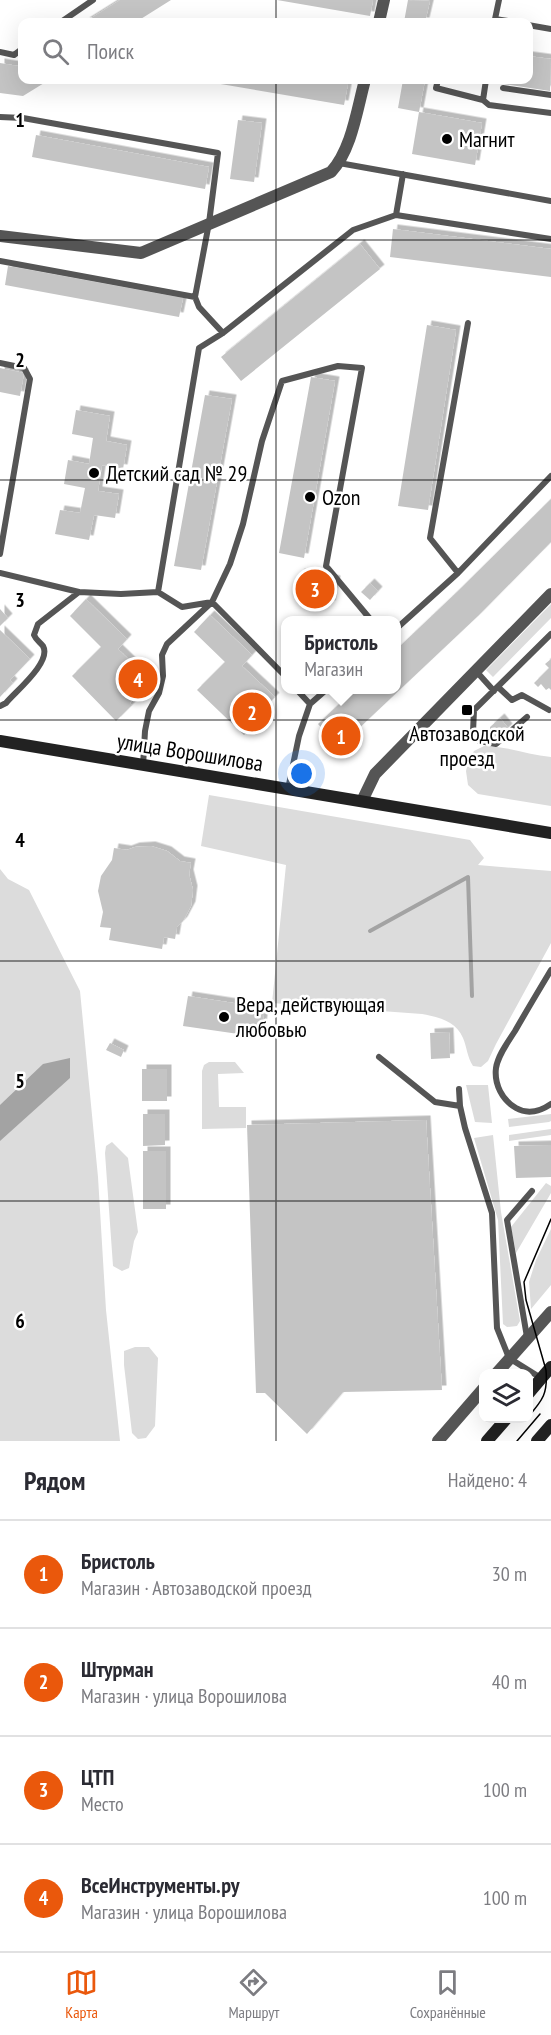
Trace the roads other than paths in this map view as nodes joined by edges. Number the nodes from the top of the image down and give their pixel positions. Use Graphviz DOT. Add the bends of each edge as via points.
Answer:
graph roads {
  1 [pos="93,0"];
  2 [pos="384,0"];
  3 [pos="500,0"];
  4 [pos="67,18"];
  5 [pos="380,18"];
  6 [pos="496,18"];
  7 [pos="533,26"];
  8 [pos="551,28"];
  9 [pos="0,52"];
  10 [pos="18,52"];
  11 [pos="364,84"];
  12 [pos="437,84"];
  13 [pos="485,84"];
  14 [pos="502,88"];
  15 [pos="551,95"];
  16 [pos="483,100"];
  17 [pos="551,113"];
  18 [pos="0,117"];
  19 [pos="339,163"];
  20 [pos="403,174"];
  21 [pos="551,201"];
  22 [pos="396,215"];
  23 [pos="209,223"];
  24 [pos="0,236"];
  25 [pos="551,239"];
  26 [pos="0,261"];
  27 [pos="195,297"];
  28 [pos="468,324"];
  29 [pos="223,333"];
  30 [pos="0,363"];
  31 [pos="551,476"];
  32 [pos="3,518"];
  33 [pos="0,554"];
  34 [pos="0,573"];
  35 [pos="458,573"];
  36 [pos="79,592"];
  37 [pos="158,592"];
  38 [pos="551,594"];
  39 [pos="212,602"];
  40 [pos="367,616"];
  41 [pos="401,624"];
  42 [pos="551,634"];
  43 [pos="476,671"];
  44 [pos="281,673"];
  45 [pos="496,689"];
  46 [pos="301,694"];
  47 [pos="321,694"];
  48 [pos="310,704"];
  49 [pos="0,706"];
  50 [pos="549,710"];
  51 [pos="527,717"];
  52 [pos="0,741"];
  53 [pos="143,766"];
  54 [pos="288,789"];
  55 [pos="362,801"];
  56 [pos="551,833"];
  57 [pos="551,970"];
  58 [pos="379,1058"];
  59 [pos="459,1089"];
  60 [pos="551,1104"];
  61 [pos="460,1106"];
  62 [pos="532,1191"];
  63 [pos="551,1312"];
  64 [pos="527,1338"];
  65 [pos="509,1358"];
  66 [pos="551,1367"];
  67 [pos="500,1369"];
  68 [pos="541,1379"];
  69 [pos="533,1388"];
  70 [pos="479,1393"];
  71 [pos="503,1423"];
  72 [pos="551,1425"];
  73 [pos="438,1441"];
  74 [pos="487,1441"];
  75 [pos="537,1441"];
  1 -- 4 [label="lane"];
  2 -- 5 [label="street"];
  3 -- 6 [label="lane"];
  7 -- 8 [label="lane"];
  9 -- 10 [label="lane"];
  11 -- 19 [label="street"];
  12 -- 16 [label="lane" via="436,88"];
  13 -- 16 [label="lane"];
  14 -- 15 [label="lane"];
  16 -- 17 [label="lane" via="489,105"];
  18 -- 23 [label="lane" via="218,153"];
  19 -- 20 [label="lane"];
  19 -- 23 [label="street" via="332,172"];
  20 -- 21 [label="lane"];
  20 -- 22 [label="lane"];
  22 -- 25 [label="lane"];
  22 -- 29 [label="lane" via="353,230"];
  23 -- 24 [label="street" via="141,253"];
  23 -- 27 [label="lane"];
  26 -- 27 [label="lane"];
  27 -- 29 [label="lane"];
  28 -- 35 [label="lane" via="430,538"];
  29 -- 37 [label="lane" via="199,348"];
  30 -- 32 [label="lane" via="24,368 30,379"];
  31 -- 35 [label="lane"];
  32 -- 33 [label="lane"];
  34 -- 36 [label="lane"];
  35 -- 41 [label="lane"];
  36 -- 37 [label="lane"];
  36 -- 49 [label="lane" via="38,624 34,635 43,646 45,658"];
  37 -- 39 [label="lane" via="182,607"];
  38 -- 43 [label="street"];
  39 -- 40 [label="lane" via="243,524 262,441 282,381 338,366 362,368 326,566"];
  39 -- 44 [label="lane"];
  39 -- 53 [label="lane" via="167,644 162,656 159,693 149,711"];
  42 -- 45 [label="lane"];
  43 -- 45 [label="lane"];
  43 -- 55 [label="street" via="375,774"];
  45 -- 50 [label="lane" via="512,700 522,694"];
  45 -- 51 [label="lane" via="474,710 472,732 479,741 496,744"];
  46 -- 48 [label="lane"];
  47 -- 48 [label="lane"];
  48 -- 54 [label="lane"];
  52 -- 53 [label="main road, улица Ворошилова"];
  53 -- 54 [label="main road, улица Ворошилова"];
  54 -- 55 [label="main road, улица Ворошилова"];
  55 -- 56 [label="main road, улица Ворошилова"];
  57 -- 60 [label="lane" via="504,1048 495,1077 498,1089 515,1108 537,1111"];
  58 -- 61 [label="lane" via="435,1102"];
  59 -- 61 [label="lane"];
  61 -- 65 [label="lane" via="492,1213 497,1328"];
  62 -- 64 [label="lane" via="507,1220"];
  63 -- 64 [label="street"];
  64 -- 65 [label="street"];
  65 -- 67 [label="street"];
  65 -- 68 [label="lane"];
  66 -- 68 [label="main road"];
  68 -- 69 [label="main road"];
  70 -- 73 [label="street"];
  71 -- 74 [label="main road"];
  72 -- 75 [label="main road"];
}
